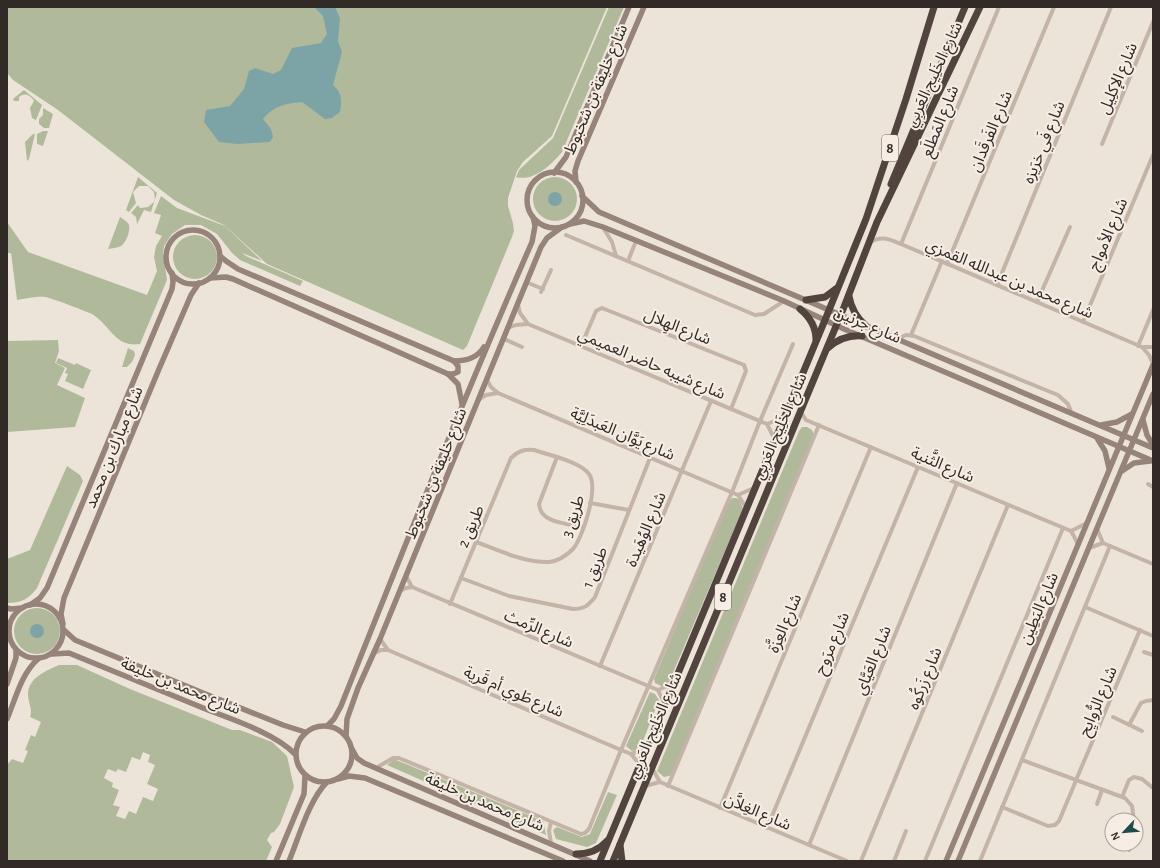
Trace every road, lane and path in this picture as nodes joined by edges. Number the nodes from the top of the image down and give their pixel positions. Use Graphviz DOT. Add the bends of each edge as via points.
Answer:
graph roads {
  1 [pos="629,7"];
  2 [pos="644,7"];
  3 [pos="934,7"];
  4 [pos="965,7"];
  5 [pos="980,7"];
  6 [pos="999,7"];
  7 [pos="1054,7"];
  8 [pos="1110,7"];
  9 [pos="1153,22"];
  10 [pos="1102,144"];
  11 [pos="1153,155"];
  12 [pos="554,173"];
  13 [pos="576,182"];
  14 [pos="582,196"];
  15 [pos="533,217"];
  16 [pos="878,222"];
  17 [pos="570,224"];
  18 [pos="562,227"];
  19 [pos="603,227"];
  20 [pos="1070,227"];
  21 [pos="566,235"];
  22 [pos="636,241"];
  23 [pos="612,242"];
  24 [pos="868,244"];
  25 [pos="901,244"];
  26 [pos="604,251"];
  27 [pos="220,256"];
  28 [pos="616,256"];
  29 [pos="628,261"];
  30 [pos="942,261"];
  31 [pos="947,264"];
  32 [pos="551,270"];
  33 [pos="172,273"];
  34 [pos="210,278"];
  35 [pos="526,282"];
  36 [pos="199,283"];
  37 [pos="997,285"];
  38 [pos="839,287"];
  39 [pos="848,295"];
  40 [pos="806,300"];
  41 [pos="784,302"];
  42 [pos="1037,302"];
  43 [pos="518,305"];
  44 [pos="800,309"];
  45 [pos="830,310"];
  46 [pos="1153,310"];
  47 [pos="840,315"];
  48 [pos="826,320"];
  49 [pos="1083,322"];
  50 [pos="528,324"];
  51 [pos="836,325"];
  52 [pos="866,326"];
  53 [pos="508,328"];
  54 [pos="493,331"];
  55 [pos="911,335"];
  56 [pos="862,336"];
  57 [pos="504,339"];
  58 [pos="897,339"];
  59 [pos="816,342"];
  60 [pos="793,344"];
  61 [pos="581,346"];
  62 [pos="1140,346"];
  63 [pos="522,347"];
  64 [pos="1153,347"];
  65 [pos="826,349"];
  66 [pos="454,361"];
  67 [pos="1153,364"];
  68 [pos="448,374"];
  69 [pos="487,380"];
  70 [pos="498,393"];
  71 [pos="1153,394"];
  72 [pos="478,400"];
  73 [pos="711,401"];
  74 [pos="462,406"];
  75 [pos="731,409"];
  76 [pos="800,410"];
  77 [pos="1072,414"];
  78 [pos="1133,414"];
  79 [pos="785,417"];
  80 [pos="1144,417"];
  81 [pos="806,420"];
  82 [pos="760,421"];
  83 [pos="767,424"];
  84 [pos="794,425"];
  85 [pos="1099,425"];
  86 [pos="819,426"];
  87 [pos="1124,435"];
  88 [pos="1096,436"];
  89 [pos="775,440"];
  90 [pos="1134,440"];
  91 [pos="1119,446"];
  92 [pos="871,447"];
  93 [pos="1153,447"];
  94 [pos="1129,450"];
  95 [pos="557,457"];
  96 [pos="511,458"];
  97 [pos="650,458"];
  98 [pos="1153,461"];
  99 [pos="918,467"];
  100 [pos="682,471"];
  101 [pos="1109,471"];
  102 [pos="1120,473"];
  103 [pos="957,483"];
  104 [pos="1148,484"];
  105 [pos="756,487"];
  106 [pos="1153,487"];
  107 [pos="732,492"];
  108 [pos="738,495"];
  109 [pos="590,503"];
  110 [pos="1008,505"];
  111 [pos="747,509"];
  112 [pos="629,510"];
  113 [pos="1087,523"];
  114 [pos="583,527"];
  115 [pos="1063,528"];
  116 [pos="1097,529"];
  117 [pos="1071,531"];
  118 [pos="476,542"];
  119 [pos="1104,543"];
  120 [pos="1078,544"];
  121 [pos="1110,546"];
  122 [pos="1089,548"];
  123 [pos="1153,564"];
  124 [pos="406,576"];
  125 [pos="461,578"];
  126 [pos="412,587"];
  127 [pos="399,592"];
  128 [pos="450,604"];
  129 [pos="30,605"];
  130 [pos="7,608"];
  131 [pos="23,608"];
  132 [pos="1085,608"];
  133 [pos="63,627"];
  134 [pos="1140,630"];
  135 [pos="8,631"];
  136 [pos="1153,636"];
  137 [pos="380,639"];
  138 [pos="16,650"];
  139 [pos="388,650"];
  140 [pos="1144,652"];
  141 [pos="52,654"];
  142 [pos="373,654"];
  143 [pos="1153,655"];
  144 [pos="38,659"];
  145 [pos="600,666"];
  146 [pos="674,683"];
  147 [pos="7,684"];
  148 [pos="649,687"];
  149 [pos="658,690"];
  150 [pos="1153,700"];
  151 [pos="665,705"];
  152 [pos="1113,718"];
  153 [pos="7,719"];
  154 [pos="328,725"];
  155 [pos="1129,725"];
  156 [pos="1142,731"];
  157 [pos="305,732"];
  158 [pos="346,736"];
  159 [pos="352,749"];
  160 [pos="647,749"];
  161 [pos="621,750"];
  162 [pos="295,754"];
  163 [pos="631,754"];
  164 [pos="1022,760"];
  165 [pos="640,765"];
  166 [pos="376,768"];
  167 [pos="652,768"];
  168 [pos="305,776"];
  169 [pos="338,779"];
  170 [pos="327,782"];
  171 [pos="660,782"];
  172 [pos="1076,782"];
  173 [pos="668,786"];
  174 [pos="643,787"];
  175 [pos="1153,788"];
  176 [pos="1102,790"];
  177 [pos="1122,797"];
  178 [pos="1096,804"];
  179 [pos="1002,807"];
  180 [pos="720,808"];
  181 [pos="1133,812"];
  182 [pos="551,822"];
  183 [pos="767,828"];
  184 [pos="906,831"];
  185 [pos="610,837"];
  186 [pos="550,843"];
  187 [pos="620,845"];
  188 [pos="809,845"];
  189 [pos="576,854"];
  190 [pos="276,861"];
  191 [pos="289,861"];
  192 [pos="563,861"];
  193 [pos="590,861"];
  194 [pos="600,861"];
  195 [pos="613,861"];
  196 [pos="622,861"];
  197 [pos="847,861"];
  198 [pos="861,861"];
  199 [pos="894,861"];
  200 [pos="925,861"];
  201 [pos="946,861"];
  202 [pos="958,861"];
  203 [pos="980,861"];
  1 -- 12 [label="main road, شارع خليفة بن شخبوط" via="566,157"];
  2 -- 13 [label="main road, شارع خليفة بن شخبوط" via="578,161 575,171"];
  3 -- 38 [label="highway, شارع الخَلِيج العَربِي / 8" via="866,219"];
  4 -- 16 [label="highway" via="894,174"];
  5 -- 16 [label="highway, شارع الخَلِيج العَربِي / 8"];
  6 -- 25 [label="street, شارع المَطلَع"];
  7 -- 31 [label="street, شارع الفَرقَدان"];
  8 -- 37 [label="street, شارع فَي خرَيزه"];
  9 -- 10 [label="street, شارع الإكلِيل"];
  11 -- 49 [label="street, شارع الأمواج"];
  12 -- 13 [label="main road" via="566,175"];
  12 -- 15 [label="main road" via="539,178 529,191 528,204"];
  13 -- 14 [label="main road"];
  14 -- 17 [label="main road" via="580,212"];
  14 -- 40 [label="main road, شارع جرنين" via="599,212"];
  15 -- 18 [label="main road" via="546,227"];
  15 -- 54 [label="main road, شارع خليفة بن شخبوط" via="532,242"];
  16 -- 24 [label="highway, شارع الخَلِيج العَربِي / 8"];
  17 -- 18 [label="main road"];
  17 -- 19 [label="main road, شارع جرنين" via="584,221"];
  18 -- 35 [label="main road, شارع خليفة بن شخبوط" via="547,238 541,247"];
  19 -- 22 [label="main road, شارع جرنين"];
  19 -- 23 [label="street"];
  20 -- 42 [label="street"];
  21 -- 26 [label="street"];
  22 -- 29 [label="street"];
  22 -- 41 [label="main road, شارع جرنين"];
  23 -- 26 [label="street"];
  23 -- 28 [label="street"];
  24 -- 25 [label="street, شارع محمد بن عبدالله القمزي" via="875,239 883,238"];
  24 -- 39 [label="highway, شارع الخَلِيج العَربِي / 8"];
  25 -- 30 [label="street, شارع محمد بن عبدالله القمزي"];
  26 -- 28 [label="street"];
  27 -- 33 [label="main road" via="218,247 206,233 188,230 180,233 168,247 166,256"];
  27 -- 34 [label="main road" via="216,272"];
  27 -- 66 [label="main road" via="238,269"];
  28 -- 29 [label="street"];
  29 -- 41 [label="street" via="755,315 764,314"];
  30 -- 31 [label="street, شارع محمد بن عبدالله القمزي"];
  30 -- 55 [label="street"];
  31 -- 37 [label="street, شارع محمد بن عبدالله القمزي"];
  32 -- 35 [label="street" via="542,290"];
  33 -- 36 [label="main road" via="184,282"];
  33 -- 129 [label="main road, شارع مبارك بن محمد" via="172,289 47,588 40,598"];
  34 -- 36 [label="main road"];
  34 -- 68 [label="main road" via="233,279"];
  35 -- 43 [label="main road, شارع خليفة بن شخبوط"];
  36 -- 133 [label="main road, شارع مبارك بن محمد" via="191,295 159,369 64,598"];
  37 -- 42 [label="street, شارع محمد بن عبدالله القمزي"];
  38 -- 40 [label="highway" via="825,297"];
  38 -- 45 [label="highway, شارع الخَلِيج العَربِي / 8"];
  39 -- 47 [label="highway, شارع الخَلِيج العَربِي / 8"];
  39 -- 52 [label="highway" via="853,310"];
  40 -- 45 [label="main road, شارع جرنين"];
  41 -- 44 [label="main road, شارع جرنين"];
  42 -- 49 [label="street, شارع محمد بن عبدالله القمزي"];
  43 -- 50 [label="street" via="522,317"];
  43 -- 53 [label="main road, شارع خليفة بن شخبوط"];
  44 -- 48 [label="main road, شارع جرنين"];
  44 -- 59 [label="highway" via="814,326"];
  45 -- 47 [label="main road, شارع جرنين"];
  45 -- 48 [label="highway, شارع الخَلِيج العَربِي / 8"];
  46 -- 62 [label="street"];
  47 -- 51 [label="highway, شارع الخَلِيج العَربِي / 8"];
  47 -- 52 [label="main road, شارع جرنين"];
  48 -- 51 [label="main road, شارع جرنين"];
  48 -- 59 [label="highway, شارع الخَلِيج العَربِي / 8"];
  49 -- 62 [label="street, شارع محمد بن عبدالله القمزي"];
  50 -- 53 [label="street"];
  50 -- 61 [label="street, شارع شيبه حاضر العميمي"];
  51 -- 56 [label="main road, شارع جرنين"];
  51 -- 65 [label="highway, شارع الخَلِيج العَربِي / 8"];
  52 -- 58 [label="main road, شارع جرنين"];
  53 -- 57 [label="main road, شارع خليفة بن شخبوط"];
  54 -- 66 [label="main road" via="478,354 467,360"];
  54 -- 74 [label="main road, شارع خليفة بن شخبوط"];
  55 -- 58 [label="street"];
  55 -- 77 [label="street" via="1058,395 1068,404"];
  56 -- 65 [label="highway" via="842,338"];
  56 -- 88 [label="main road, شارع جرنين"];
  57 -- 63 [label="street"];
  57 -- 69 [label="main road, شارع خليفة بن شخبوط"];
  58 -- 77 [label="main road, شارع جرنين"];
  59 -- 79 [label="highway, شارع الخَلِيج العَربِي / 8"];
  60 -- 82 [label="street"];
  61 -- 73 [label="street, شارع شيبه حاضر العميمي"];
  61 -- 75 [label="street, شارع الهِلال" via="596,311 602,308 744,365 746,371"];
  62 -- 64 [label="street, شارع محمد بن عبدالله القمزي"];
  62 -- 67 [label="street" via="1149,355"];
  65 -- 76 [label="highway, شارع الخَلِيج العَربِي / 8"];
  66 -- 68 [label="main road" via="458,366 458,372"];
  67 -- 78 [label="main road, شارع البَطِين"];
  68 -- 74 [label="main road" via="459,386"];
  69 -- 70 [label="street, شارع يَوَّان العَبدَلِيَّة"];
  69 -- 72 [label="main road, شارع خليفة بن شخبوط"];
  70 -- 72 [label="street"];
  70 -- 97 [label="street, شارع يَوَّان العَبدَلِيَّة"];
  71 -- 80 [label="main road, شارع البَطِين"];
  72 -- 124 [label="main road, شارع خليفة بن شخبوط"];
  73 -- 75 [label="street, شارع شيبه حاضر العميمي"];
  73 -- 100 [label="street, شارع الوُهَيدة"];
  74 -- 154 [label="main road, شارع خليفة بن شخبوط" via="341,706"];
  75 -- 82 [label="street, شارع شيبه حاضر العميمي"];
  76 -- 81 [label="street"];
  76 -- 84 [label="highway, شارع الخَلِيج العَربِي / 8"];
  77 -- 85 [label="main road, شارع جرنين"];
  78 -- 85 [label="main road" via="1118,422"];
  78 -- 87 [label="main road, شارع البَطِين"];
  79 -- 83 [label="street"];
  79 -- 89 [label="highway, شارع الخَلِيج العَربِي / 8"];
  80 -- 90 [label="main road, شارع البَطِين"];
  80 -- 93 [label="main road" via="1145,431"];
  81 -- 84 [label="street"];
  81 -- 86 [label="street, شارع الثَّنية"];
  82 -- 83 [label="street, شارع شيبه حاضر العميمي"];
  82 -- 107 [label="street"];
  83 -- 89 [label="street"];
  84 -- 167 [label="highway, شارع الخَلِيج العَربِي / 8"];
  85 -- 87 [label="main road, شارع جرنين"];
  86 -- 92 [label="street, شارع الثَّنية"];
  86 -- 173 [label="street"];
  87 -- 90 [label="main road, شارع جرنين"];
  87 -- 91 [label="main road, شارع البَطِين"];
  88 -- 91 [label="main road, شارع جرنين"];
  88 -- 101 [label="main road" via="1106,451"];
  89 -- 105 [label="highway, شارع الخَلِيج العَربِي / 8"];
  90 -- 93 [label="main road, شارع جرنين"];
  90 -- 94 [label="main road, شارع البَطِين"];
  91 -- 94 [label="main road, شارع جرنين"];
  91 -- 101 [label="main road, شارع البَطِين"];
  92 -- 99 [label="street, شارع الثَّنية"];
  92 -- 180 [label="street, شارع العِزَّة"];
  94 -- 98 [label="main road, شارع جرنين"];
  94 -- 102 [label="main road, شارع البَطِين"];
  95 -- 96 [label="street, طريق 3" via="528,449 516,453"];
  95 -- 109 [label="street, طريق 3" via="578,465 590,474"];
  95 -- 114 [label="street" via="539,504 540,510 544,516 556,521"];
  96 -- 118 [label="street, طريق 2"];
  97 -- 100 [label="street, شارع يَوَّان العَبدَلِيَّة"];
  97 -- 112 [label="street, طريق 1"];
  98 -- 102 [label="main road" via="1134,463"];
  99 -- 103 [label="street, شارع الثَّنية"];
  99 -- 183 [label="street, شارع مرَوح"];
  100 -- 107 [label="street, شارع يَوَّان العَبدَلِيَّة"];
  100 -- 145 [label="street, شارع الوُهَيدة"];
  101 -- 113 [label="main road, شارع البَطِين"];
  102 -- 116 [label="main road, شارع البَطِين"];
  103 -- 110 [label="street, شارع الثَّنية"];
  103 -- 188 [label="street, شارع العَيَّاي"];
  104 -- 106 [label="street"];
  105 -- 108 [label="street"];
  105 -- 111 [label="highway, شارع الخَلِيج العَربِي / 8"];
  107 -- 108 [label="street, شارع يَوَّان العَبدَلِيَّة"];
  107 -- 148 [label="street"];
  108 -- 111 [label="street"];
  109 -- 112 [label="street"];
  109 -- 114 [label="street, طريق 3"];
  110 -- 115 [label="street, شارع الثَّنية"];
  110 -- 198 [label="street, شارع زَركُوه"];
  111 -- 146 [label="highway, شارع الخَلِيج العَربِي / 8"];
  112 -- 125 [label="street, طريق 1" via="595,597 588,606 573,609 510,596"];
  113 -- 117 [label="street"];
  113 -- 120 [label="main road, شارع البَطِين"];
  114 -- 118 [label="street, طريق 3" via="574,548 560,559 550,562 523,558"];
  115 -- 117 [label="street, شارع الثَّنية"];
  115 -- 200 [label="street, شارع البَطِين"];
  116 -- 119 [label="street"];
  116 -- 122 [label="main road, شارع البَطِين"];
  117 -- 120 [label="street"];
  118 -- 125 [label="street, طريق 2"];
  119 -- 121 [label="street"];
  119 -- 122 [label="street"];
  120 -- 201 [label="main road, شارع البَطِين"];
  121 -- 123 [label="street"];
  121 -- 132 [label="street"];
  122 -- 202 [label="main road, شارع البَطِين"];
  124 -- 126 [label="street"];
  124 -- 127 [label="main road, شارع خليفة بن شخبوط"];
  125 -- 128 [label="street, طريق 2"];
  126 -- 127 [label="street"];
  126 -- 128 [label="street, شارع الرِّمث"];
  127 -- 137 [label="main road, شارع خليفة بن شخبوط"];
  128 -- 145 [label="street, شارع الرِّمث"];
  129 -- 131 [label="main road"];
  129 -- 133 [label="main road" via="38,604 52,609 58,614"];
  130 -- 131 [label="main road"];
  131 -- 135 [label="main road" via="12,618"];
  132 -- 134 [label="street"];
  132 -- 164 [label="street"];
  133 -- 141 [label="main road" via="63,639"];
  133 -- 157 [label="main road, شارع محمد بن خليفة" via="75,640"];
  134 -- 136 [label="street"];
  134 -- 172 [label="street, شارع الرُّوايِح"];
  135 -- 138 [label="main road"];
  137 -- 139 [label="street"];
  137 -- 142 [label="main road, شارع خليفة بن شخبوط"];
  138 -- 144 [label="main road" via="22,655"];
  138 -- 147 [label="main road" via="14,668"];
  139 -- 142 [label="street" via="380,650"];
  139 -- 161 [label="street, شارع طَوي أم قَرية"];
  140 -- 143 [label="street"];
  141 -- 144 [label="main road"];
  141 -- 162 [label="main road, شارع محمد بن خليفة" via="69,653 222,715 278,740"];
  142 -- 158 [label="main road, شارع خليفة بن شخبوط" via="347,719"];
  144 -- 153 [label="main road" via="26,673"];
  145 -- 148 [label="street, شارع الرِّمث"];
  146 -- 149 [label="street"];
  146 -- 151 [label="highway, شارع الخَلِيج العَربِي / 8"];
  148 -- 149 [label="street, شارع الرِّمث"];
  148 -- 161 [label="street"];
  149 -- 151 [label="street"];
  150 -- 155 [label="street" via="1140,703"];
  151 -- 160 [label="highway, شارع الخَلِيج العَربِي / 8"];
  152 -- 155 [label="street"];
  154 -- 157 [label="main road" via="316,726"];
  154 -- 158 [label="main road"];
  155 -- 156 [label="street"];
  157 -- 162 [label="main road" via="296,746"];
  158 -- 159 [label="main road"];
  159 -- 166 [label="main road, شارع محمد بن خليفة" via="364,763"];
  159 -- 169 [label="main road" via="350,766"];
  160 -- 163 [label="street"];
  160 -- 165 [label="highway, شارع الخَلِيج العَربِي / 8"];
  161 -- 163 [label="street, شارع طَوي أم قَرية"];
  161 -- 182 [label="street" via="589,829 581,834"];
  162 -- 168 [label="main road" via="298,766"];
  163 -- 165 [label="street, شارع طَوي أم قَرية"];
  164 -- 172 [label="street"];
  164 -- 179 [label="street"];
  165 -- 185 [label="highway, شارع الخَلِيج العَربِي / 8"];
  166 -- 182 [label="street" via="393,758 399,758"];
  166 -- 186 [label="main road, شارع محمد بن خليفة"];
  167 -- 171 [label="street"];
  167 -- 174 [label="highway, شارع الخَلِيج العَربِي / 8"];
  168 -- 170 [label="main road" via="319,782"];
  168 -- 190 [label="main road" via="304,794"];
  169 -- 170 [label="main road"];
  169 -- 192 [label="main road, شارع محمد بن خليفة" via="350,776 366,778"];
  170 -- 191 [label="main road" via="313,802"];
  171 -- 173 [label="street, شارع الغِلاَّن"];
  171 -- 174 [label="street"];
  172 -- 176 [label="street"];
  172 -- 179 [label="street, شارع الرُّوايِح" via="1055,825 1048,826"];
  173 -- 180 [label="street, شارع الغِلاَّن"];
  174 -- 187 [label="highway, شارع الخَلِيج العَربِي / 8"];
  175 -- 177 [label="street" via="1142,779 1134,777 1129,780"];
  176 -- 177 [label="street"];
  176 -- 178 [label="street"];
  177 -- 181 [label="street" via="1132,806"];
  179 -- 203 [label="street"];
  180 -- 183 [label="street, شارع الغِلاَّن"];
  182 -- 186 [label="street"];
  183 -- 188 [label="street, شارع الغِلاَّن"];
  184 -- 199 [label="street"];
  185 -- 189 [label="highway" via="593,851"];
  185 -- 194 [label="highway, شارع الخَلِيج العَربِي / 8"];
  186 -- 189 [label="main road, شارع محمد بن خليفة"];
  187 -- 195 [label="highway, شارع الخَلِيج العَربِي / 8"];
  187 -- 196 [label="highway"];
  188 -- 197 [label="street, شارع الغِلاَّن"];
  189 -- 193 [label="main road, شارع محمد بن خليفة"];
}
